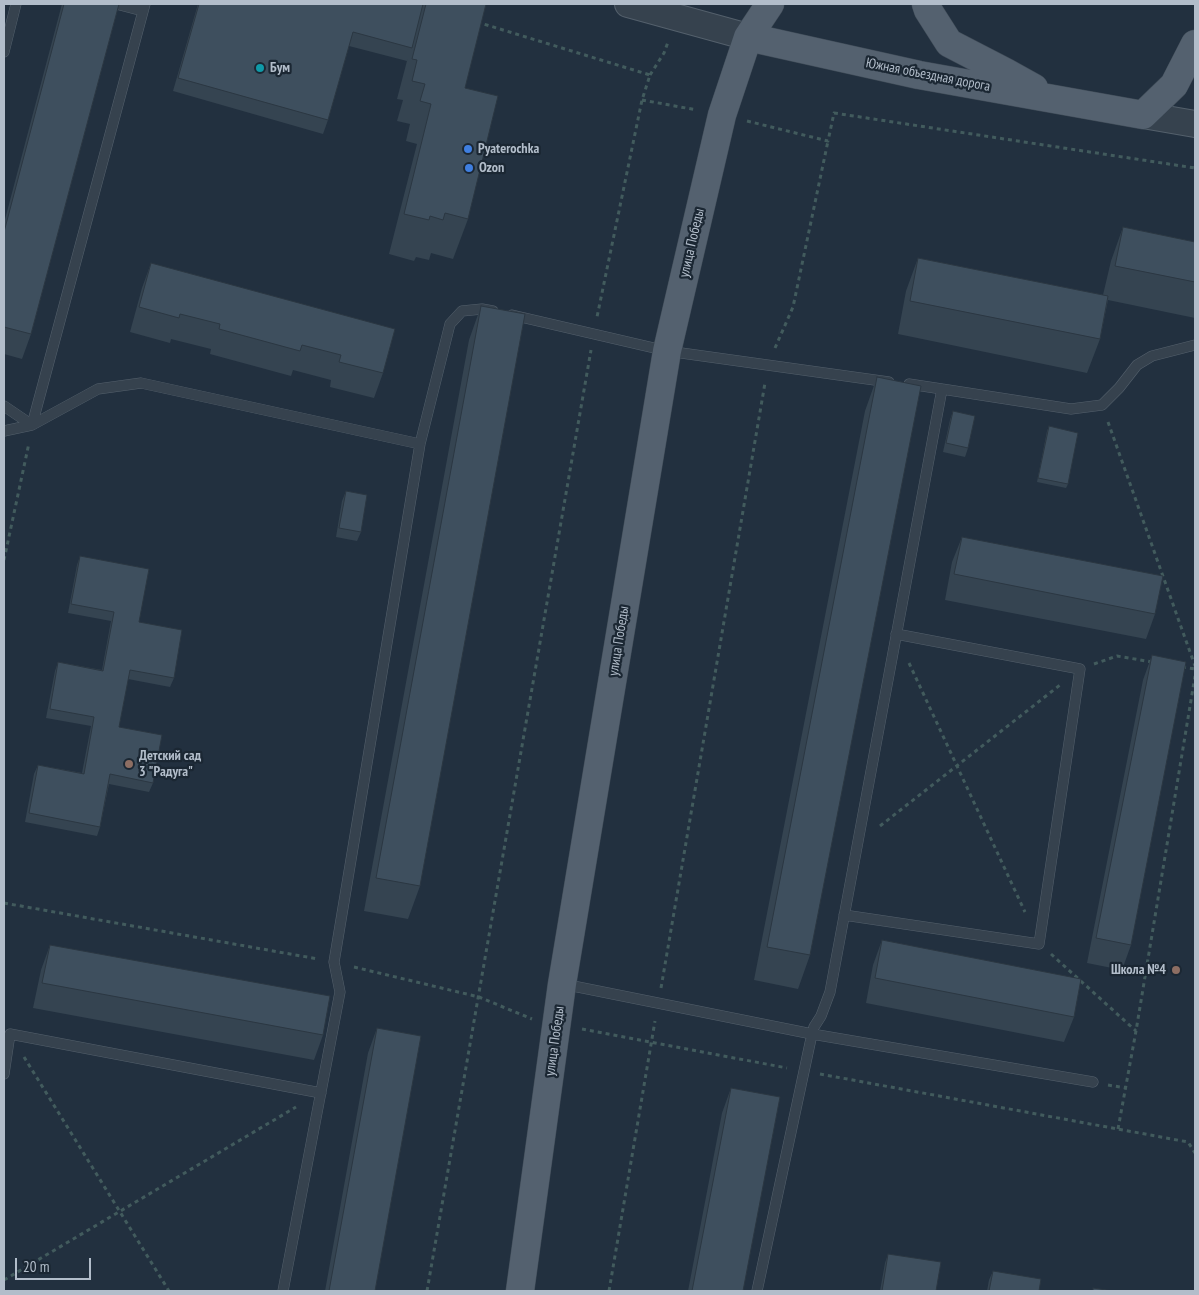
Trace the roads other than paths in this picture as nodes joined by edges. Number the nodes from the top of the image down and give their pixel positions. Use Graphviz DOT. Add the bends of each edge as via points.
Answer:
graph roads {
  1 [pos="16,4"];
  2 [pos="628,4"];
  3 [pos="770,4"];
  4 [pos="926,4"];
  5 [pos="119,5"];
  6 [pos="144,7"];
  7 [pos="748,37"];
  8 [pos="1195,44"];
  9 [pos="4,52"];
  10 [pos="1050,98"];
  11 [pos="1143,115"];
  12 [pos="1195,124"];
  13 [pos="1195,344"];
  14 [pos="667,351"];
  15 [pos="942,389"];
  16 [pos="4,406"];
  17 [pos="32,425"];
  18 [pos="4,431"];
  19 [pos="420,444"];
  20 [pos="896,634"];
  21 [pos="844,915"];
  22 [pos="562,984"];
  23 [pos="812,1034"];
  24 [pos="4,1074"];
  25 [pos="1093,1082"];
  26 [pos="320,1093"];
  27 [pos="283,1291"];
  28 [pos="520,1291"];
  29 [pos="757,1291"];
  1 -- 9 [label="lane"];
  2 -- 7 [label="street, Южная объездная дорога"];
  3 -- 7 [label="main road, улица Победы"];
  4 -- 10 [label="main road" via="950,43"];
  5 -- 6 [label="lane"];
  6 -- 17 [label="lane"];
  7 -- 10 [label="main road, Южная объездная дорога" via="919,75"];
  7 -- 14 [label="main road, улица Победы" via="722,115"];
  8 -- 11 [label="main road" via="1174,85"];
  10 -- 11 [label="main road, Южная объездная дорога"];
  11 -- 12 [label="street"];
  13 -- 15 [label="lane" via="1152,356 1137,366 1102,405 1071,409"];
  14 -- 15 [label="lane"];
  14 -- 19 [label="lane" via="482,309 462,312 450,324"];
  14 -- 22 [label="main road, улица Победы"];
  15 -- 20 [label="lane"];
  16 -- 17 [label="lane"];
  17 -- 18 [label="lane"];
  17 -- 19 [label="lane" via="98,389 141,383"];
  19 -- 26 [label="lane" via="334,962 340,992"];
  20 -- 21 [label="lane"];
  20 -- 21 [label="lane" via="1080,669 1040,944"];
  21 -- 23 [label="lane" via="830,992"];
  22 -- 23 [label="lane"];
  22 -- 28 [label="main road, улица Победы"];
  23 -- 25 [label="lane"];
  23 -- 29 [label="lane"];
  24 -- 26 [label="lane" via="10,1034"];
  26 -- 27 [label="lane"];
}
